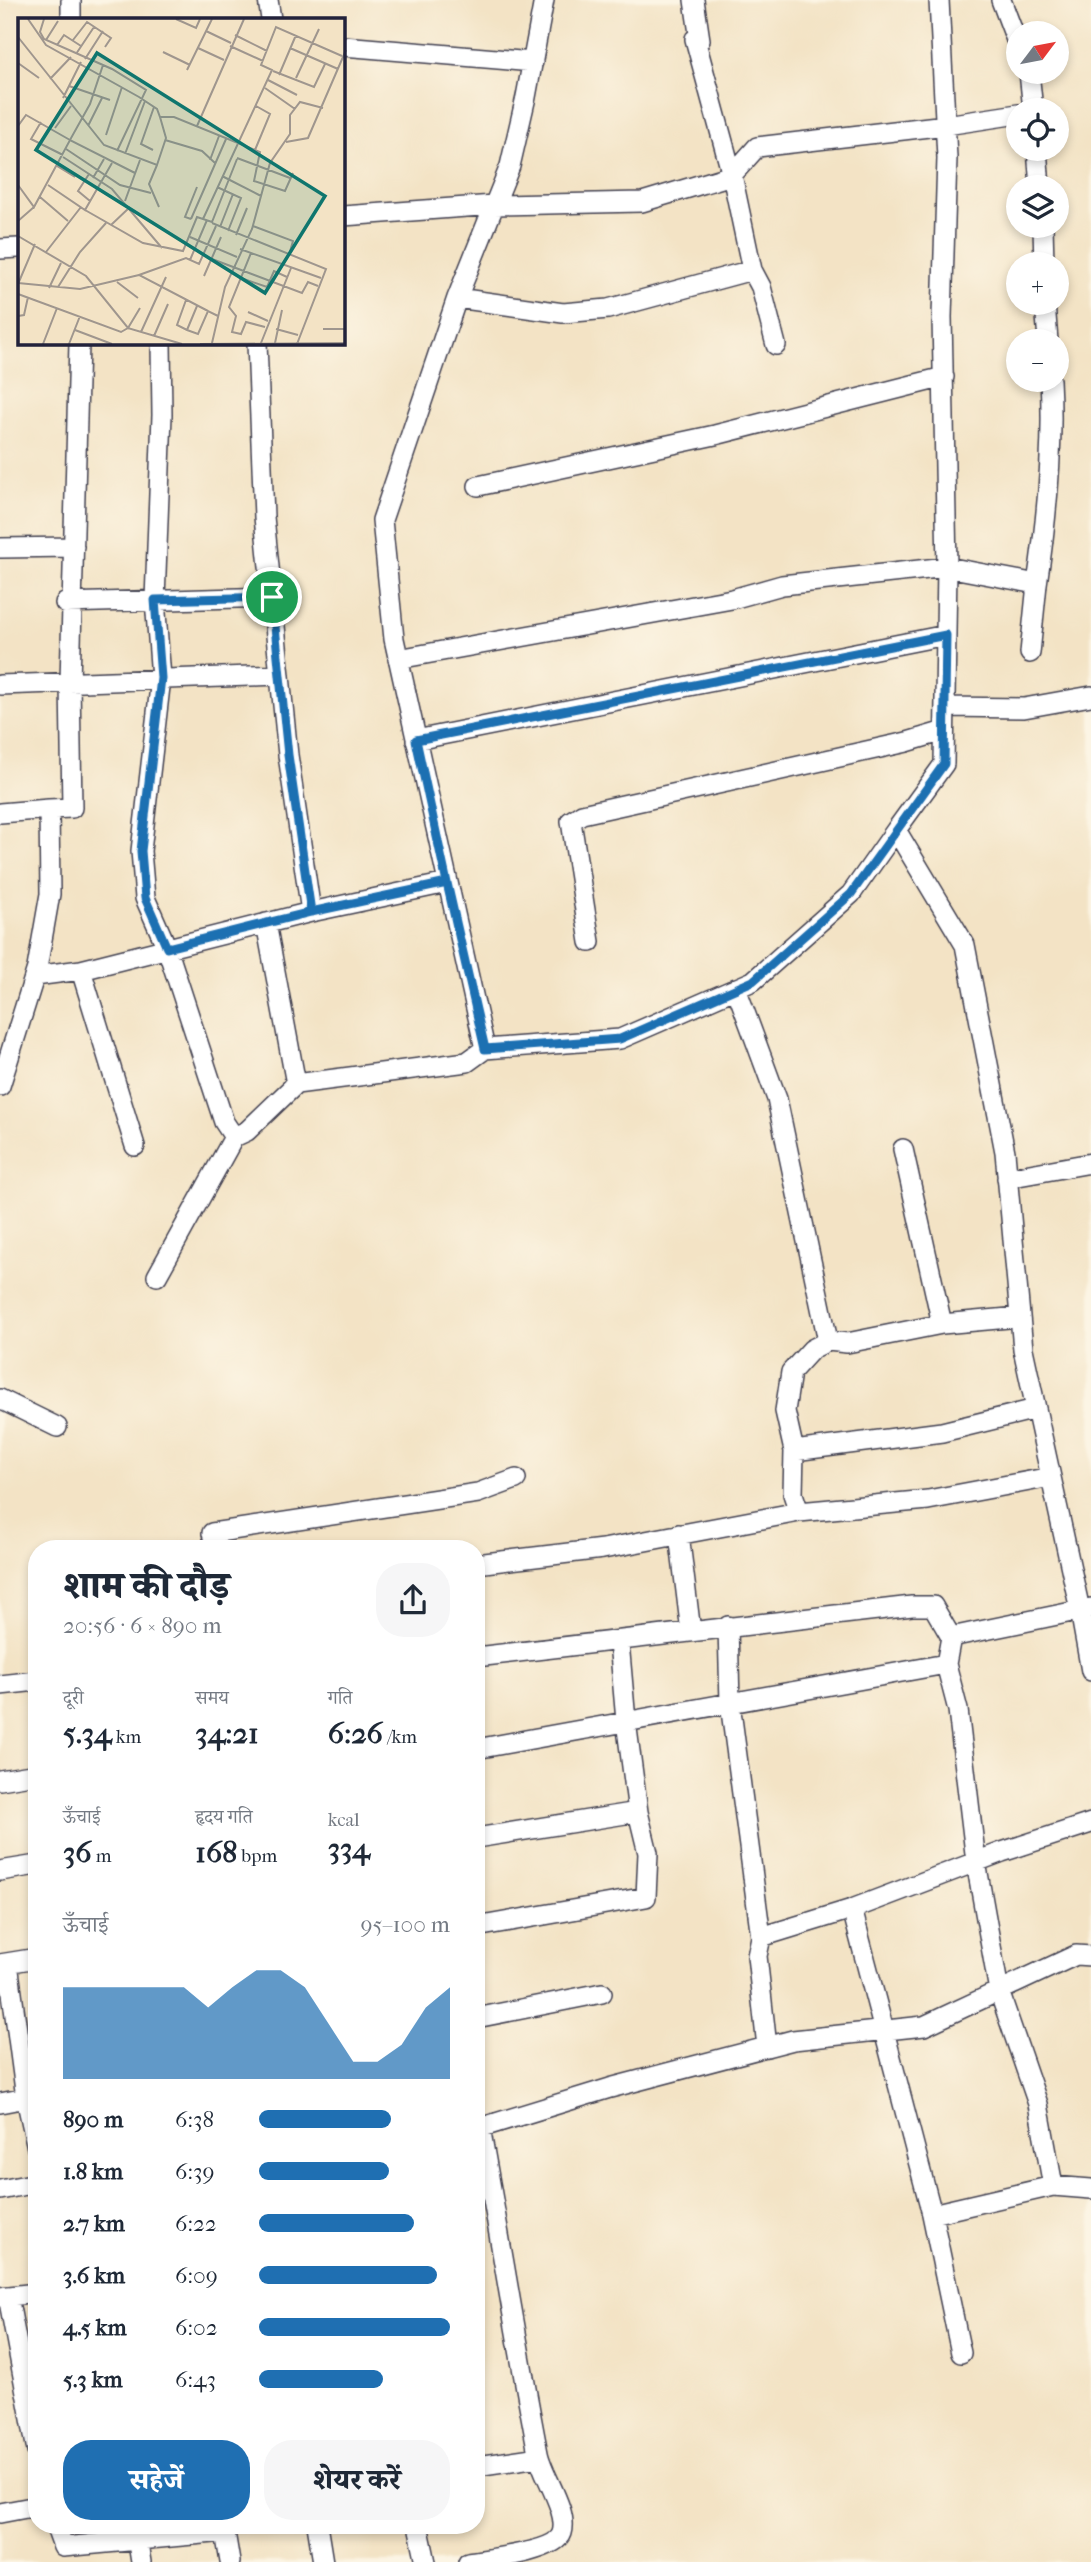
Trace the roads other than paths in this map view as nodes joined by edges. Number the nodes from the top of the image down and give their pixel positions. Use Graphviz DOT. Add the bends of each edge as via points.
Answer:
graph roads {
  1 [pos="71,0"];
  2 [pos="268,0"];
  3 [pos="544,0"];
  4 [pos="694,0"];
  5 [pos="939,0"];
  6 [pos="1001,0"];
  7 [pos="71,18"];
  8 [pos="271,18"];
  9 [pos="1009,21"];
  10 [pos="345,46"];
  11 [pos="533,62"];
  12 [pos="1006,116"];
  13 [pos="946,125"];
  14 [pos="732,175"];
  15 [pos="494,205"];
  16 [pos="345,216"];
  17 [pos="18,248"];
  18 [pos="0,249"];
  19 [pos="752,270"];
  20 [pos="457,298"];
  21 [pos="79,345"];
  22 [pos="161,345"];
  23 [pos="257,345"];
  24 [pos="776,345"];
  25 [pos="944,377"];
  26 [pos="1051,392"];
  27 [pos="478,485"];
  28 [pos="74,547"];
  29 [pos="0,548"];
  30 [pos="947,567"];
  31 [pos="1037,584"];
  32 [pos="272,597"];
  33 [pos="155,600"];
  34 [pos="69,603"];
  35 [pos="946,635"];
  36 [pos="1030,653"];
  37 [pos="398,659"];
  38 [pos="280,675"];
  39 [pos="161,678"];
  40 [pos="70,682"];
  41 [pos="0,685"];
  42 [pos="1091,696"];
  43 [pos="945,707"];
  44 [pos="944,731"];
  45 [pos="416,740"];
  46 [pos="49,809"];
  47 [pos="0,813"];
  48 [pos="896,830"];
  49 [pos="447,883"];
  50 [pos="311,912"];
  51 [pos="266,923"];
  52 [pos="590,942"];
  53 [pos="167,948"];
  54 [pos="81,970"];
  55 [pos="35,976"];
  56 [pos="736,988"];
  57 [pos="7,1039"];
  58 [pos="485,1049"];
  59 [pos="296,1084"];
  60 [pos="0,1086"];
  61 [pos="234,1137"];
  62 [pos="135,1146"];
  63 [pos="903,1149"];
  64 [pos="1091,1163"];
  65 [pos="1007,1178"];
  66 [pos="157,1276"];
  67 [pos="1020,1317"];
  68 [pos="942,1324"];
  69 [pos="828,1341"];
  70 [pos="0,1399"];
  71 [pos="1036,1409"];
  72 [pos="57,1427"];
  73 [pos="794,1451"];
  74 [pos="1051,1478"];
  75 [pos="516,1479"];
  76 [pos="799,1512"];
  77 [pos="679,1534"];
  78 [pos="214,1540"];
  79 [pos="485,1563"];
  80 [pos="1086,1609"];
  81 [pos="729,1626"];
  82 [pos="691,1632"];
  83 [pos="951,1637"];
  84 [pos="619,1642"];
  85 [pos="485,1656"];
  86 [pos="946,1664"];
  87 [pos="1091,1671"];
  88 [pos="28,1682"];
  89 [pos="0,1685"];
  90 [pos="730,1703"];
  91 [pos="626,1721"];
  92 [pos="485,1747"];
  93 [pos="28,1775"];
  94 [pos="0,1780"];
  95 [pos="638,1812"];
  96 [pos="1091,1823"];
  97 [pos="485,1837"];
  98 [pos="976,1861"];
  99 [pos="28,1866"];
  100 [pos="0,1871"];
  101 [pos="852,1909"];
  102 [pos="485,1925"];
  103 [pos="761,1937"];
  104 [pos="1091,1956"];
  105 [pos="28,1960"];
  106 [pos="4,1964"];
  107 [pos="999,1991"];
  108 [pos="603,1993"];
  109 [pos="485,2016"];
  110 [pos="883,2030"];
  111 [pos="767,2047"];
  112 [pos="26,2098"];
  113 [pos="0,2103"];
  114 [pos="28,2107"];
  115 [pos="485,2126"];
  116 [pos="485,2166"];
  117 [pos="28,2185"];
  118 [pos="1053,2186"];
  119 [pos="1091,2189"];
  120 [pos="0,2190"];
  121 [pos="932,2214"];
  122 [pos="28,2294"];
  123 [pos="4,2296"];
  124 [pos="961,2353"];
  125 [pos="28,2409"];
  126 [pos="538,2457"];
  127 [pos="485,2465"];
  128 [pos="28,2508"];
  129 [pos="0,2513"];
  130 [pos="59,2534"];
  131 [pos="131,2534"];
  132 [pos="136,2534"];
  133 [pos="225,2534"];
  134 [pos="318,2534"];
  135 [pos="420,2534"];
  136 [pos="141,2562"];
  137 [pos="230,2562"];
  138 [pos="323,2562"];
  139 [pos="426,2562"];
  140 [pos="468,2562"];
  1 -- 7 [label="street"];
  2 -- 8 [label="street"];
  3 -- 11 [label="street"];
  4 -- 14 [label="street" via="700,40 695,39"];
  5 -- 13 [label="street"];
  6 -- 9 [label="street"];
  10 -- 11 [label="street"];
  11 -- 15 [label="street" via="510,166"];
  12 -- 13 [label="street"];
  13 -- 14 [label="street" via="757,147"];
  13 -- 25 [label="street"];
  14 -- 15 [label="street" via="642,202"];
  14 -- 19 [label="street"];
  15 -- 16 [label="street"];
  15 -- 20 [label="street"];
  17 -- 18 [label="street"];
  19 -- 20 [label="street" via="608,309 564,313"];
  19 -- 24 [label="street"];
  20 -- 37 [label="street" via="382,520"];
  21 -- 28 [label="street"];
  22 -- 33 [label="street"];
  23 -- 32 [label="street"];
  25 -- 27 [label="street" via="715,435"];
  25 -- 30 [label="street"];
  26 -- 31 [label="street"];
  28 -- 29 [label="street"];
  28 -- 34 [label="street"];
  30 -- 31 [label="street"];
  30 -- 35 [label="street"];
  30 -- 37 [label="street" via="782,585 732,599"];
  31 -- 36 [label="street"];
  32 -- 33 [label="street"];
  32 -- 38 [label="street"];
  33 -- 34 [label="street"];
  33 -- 39 [label="street"];
  34 -- 40 [label="street"];
  35 -- 43 [label="street"];
  35 -- 45 [label="street"];
  37 -- 45 [label="street"];
  38 -- 39 [label="street"];
  38 -- 50 [label="street"];
  39 -- 40 [label="street"];
  39 -- 53 [label="street" via="141,851 145,898"];
  40 -- 41 [label="street"];
  40 -- 46 [label="street" via="72,808"];
  42 -- 43 [label="street" via="1024,708"];
  43 -- 44 [label="street"];
  44 -- 48 [label="street" via="944,764"];
  44 -- 52 [label="street" via="582,814 571,821"];
  45 -- 49 [label="street"];
  46 -- 47 [label="street"];
  46 -- 55 [label="street" via="50,894"];
  48 -- 56 [label="street" via="851,894 753,981"];
  48 -- 65 [label="street" via="965,945"];
  49 -- 50 [label="street"];
  49 -- 58 [label="street"];
  50 -- 51 [label="street"];
  51 -- 53 [label="street"];
  51 -- 59 [label="street"];
  53 -- 54 [label="street"];
  53 -- 61 [label="street" via="224,1122"];
  54 -- 55 [label="street"];
  54 -- 62 [label="street"];
  55 -- 57 [label="street"];
  56 -- 58 [label="street" via="620,1039"];
  56 -- 69 [label="street" via="777,1099"];
  57 -- 60 [label="street"];
  58 -- 59 [label="street" via="467,1062"];
  59 -- 61 [label="street" via="247,1131"];
  61 -- 66 [label="street"];
  63 -- 68 [label="street"];
  64 -- 65 [label="street"];
  65 -- 67 [label="street"];
  67 -- 68 [label="street"];
  67 -- 71 [label="street"];
  68 -- 69 [label="street" via="847,1343"];
  69 -- 73 [label="street" via="812,1349 791,1372 785,1411"];
  70 -- 72 [label="street"];
  71 -- 73 [label="street" via="942,1432"];
  71 -- 74 [label="street"];
  73 -- 76 [label="street" via="793,1494"];
  74 -- 76 [label="street" via="928,1500"];
  74 -- 80 [label="street"];
  75 -- 78 [label="street" via="478,1493 212,1532"];
  76 -- 77 [label="street"];
  77 -- 79 [label="street" via="603,1549"];
  77 -- 82 [label="street"];
  80 -- 83 [label="street"];
  80 -- 87 [label="street"];
  81 -- 82 [label="street"];
  81 -- 83 [label="street" via="933,1606"];
  81 -- 90 [label="street"];
  82 -- 84 [label="street"];
  83 -- 86 [label="street"];
  84 -- 85 [label="street"];
  84 -- 91 [label="street"];
  86 -- 90 [label="street"];
  86 -- 98 [label="street" via="958,1710"];
  88 -- 89 [label="street"];
  90 -- 91 [label="street"];
  90 -- 103 [label="street"];
  91 -- 92 [label="street"];
  91 -- 95 [label="street"];
  93 -- 94 [label="street"];
  95 -- 97 [label="street"];
  95 -- 102 [label="street" via="648,1853 646,1897"];
  96 -- 98 [label="street"];
  98 -- 101 [label="street"];
  98 -- 107 [label="street"];
  99 -- 100 [label="street"];
  101 -- 103 [label="street"];
  101 -- 110 [label="street"];
  103 -- 111 [label="street" via="757,1956"];
  104 -- 107 [label="street" via="1076,1955"];
  105 -- 106 [label="street"];
  106 -- 112 [label="street"];
  107 -- 110 [label="street" via="924,2026"];
  107 -- 118 [label="street" via="1038,2104"];
  108 -- 109 [label="street"];
  110 -- 111 [label="street"];
  110 -- 121 [label="street"];
  111 -- 115 [label="street"];
  112 -- 113 [label="street"];
  112 -- 114 [label="street"];
  116 -- 126 [label="street"];
  117 -- 120 [label="street"];
  118 -- 119 [label="street"];
  118 -- 121 [label="street"];
  121 -- 124 [label="street"];
  122 -- 123 [label="street"];
  123 -- 125 [label="street"];
  126 -- 127 [label="street"];
  126 -- 140 [label="street" via="561,2515 562,2532 556,2542"];
  128 -- 129 [label="street"];
  130 -- 131 [label="street" via="64,2547"];
  132 -- 136 [label="street"];
  133 -- 137 [label="street"];
  134 -- 138 [label="street"];
  135 -- 139 [label="street"];
}
